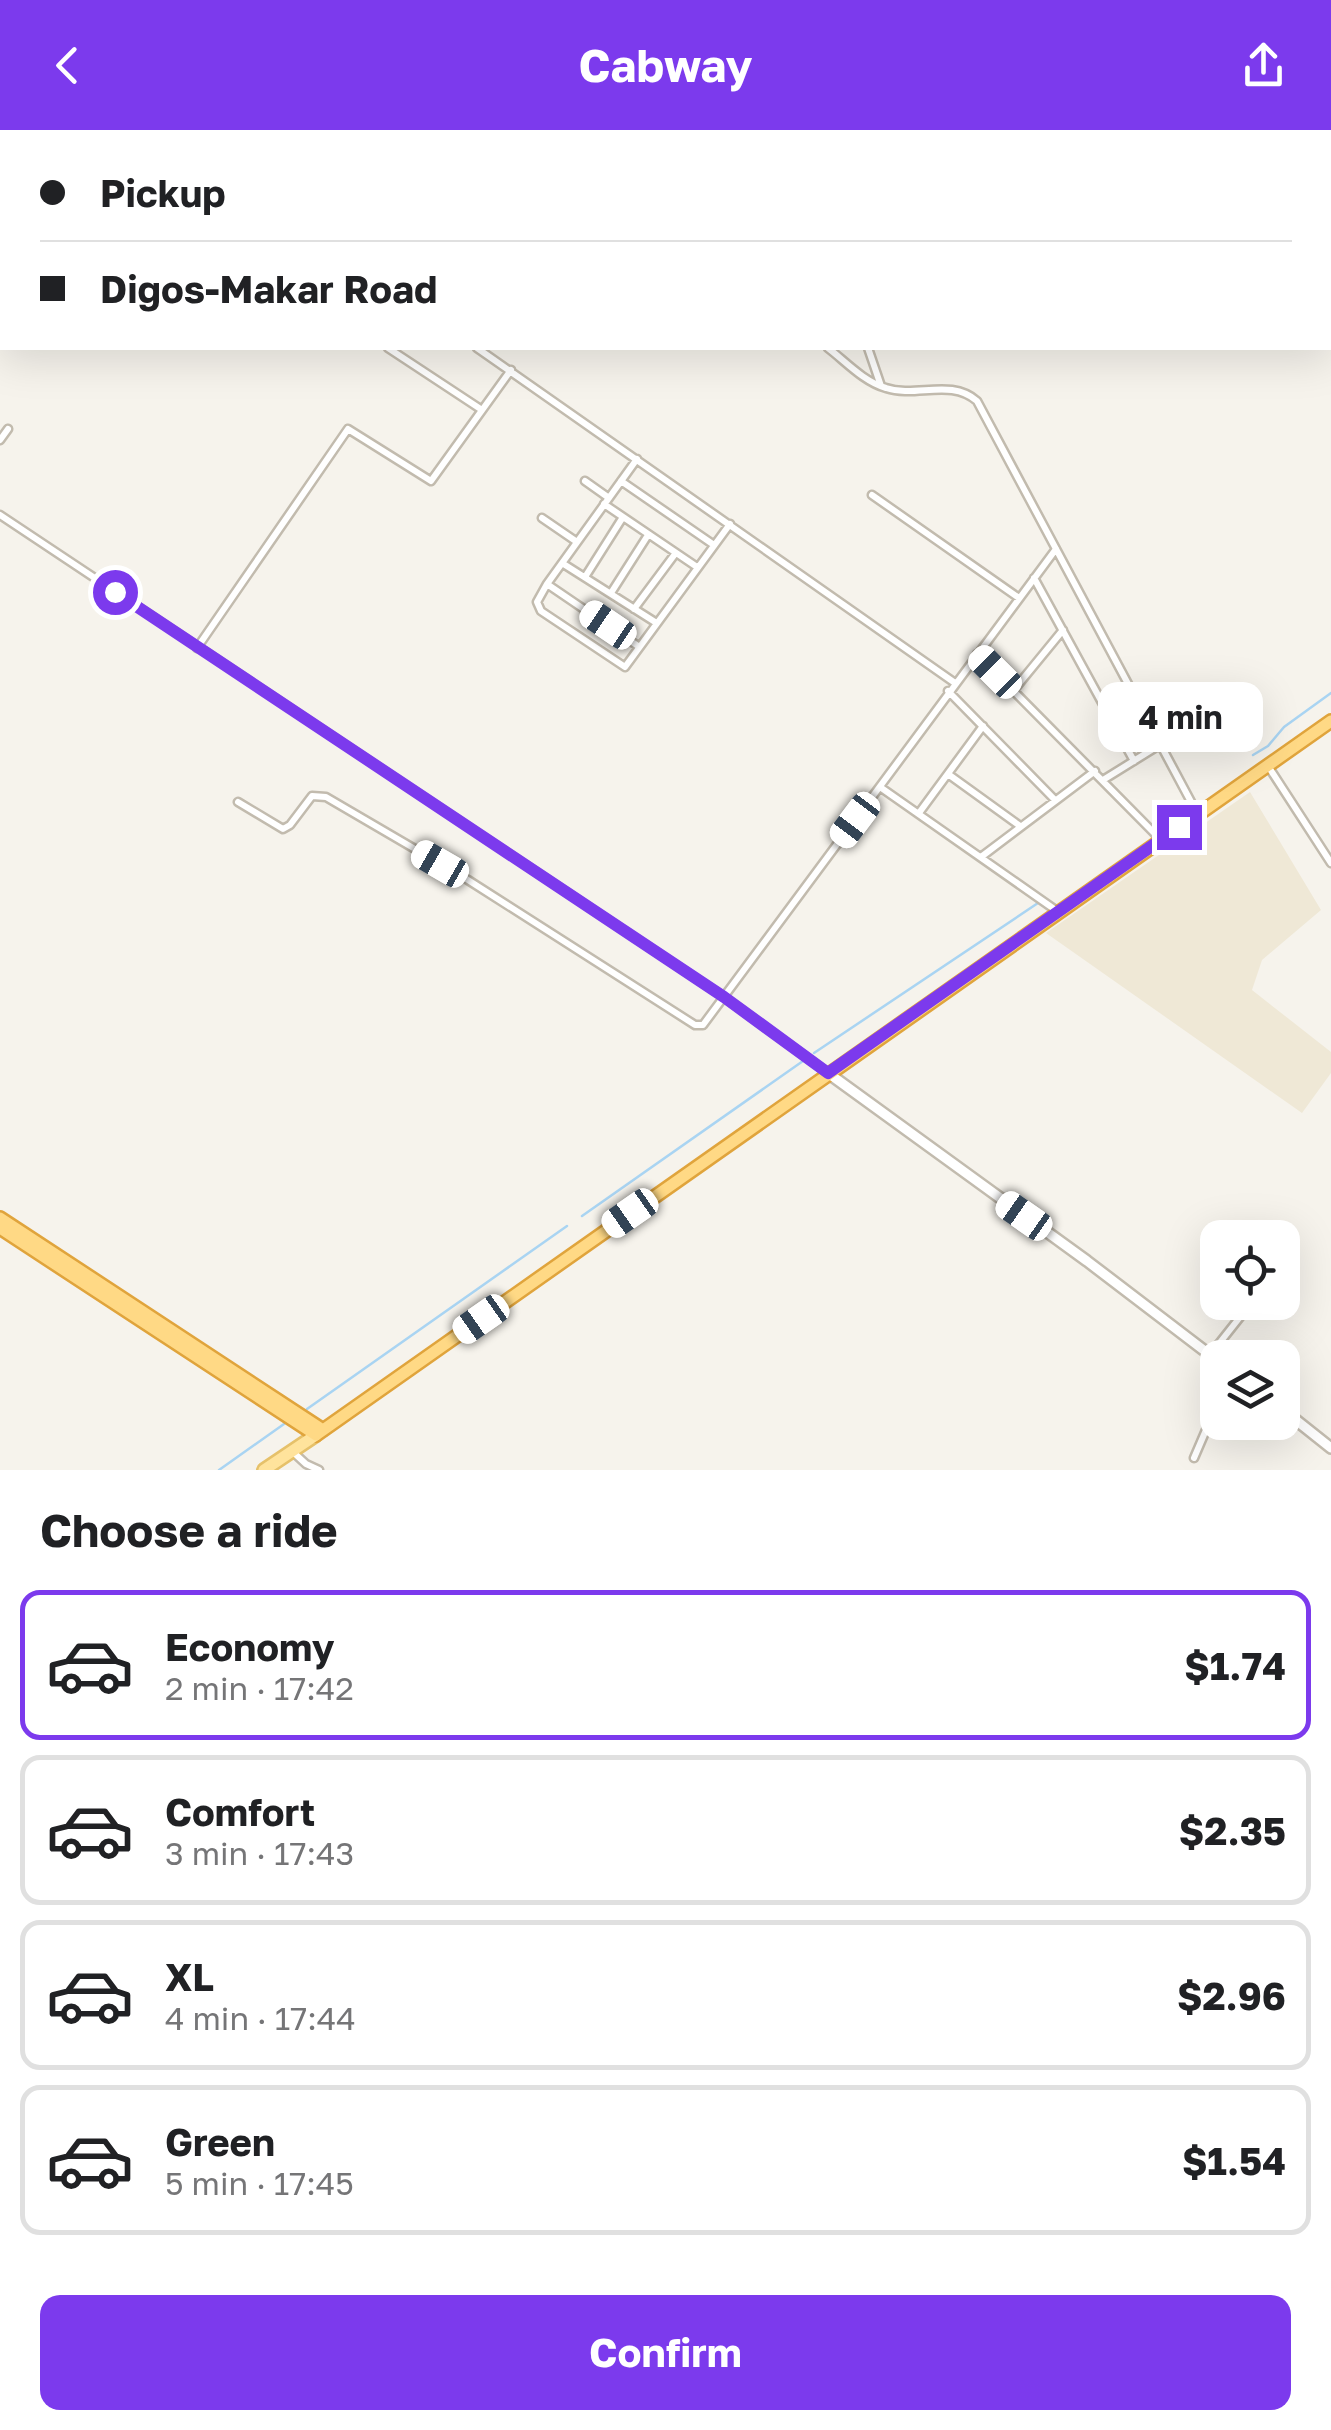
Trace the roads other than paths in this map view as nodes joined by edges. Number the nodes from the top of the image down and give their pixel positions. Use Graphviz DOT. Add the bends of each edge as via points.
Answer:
graph roads {
  1 [pos="391,350"];
  2 [pos="480,350"];
  3 [pos="831,350"];
  4 [pos="869,350"];
  5 [pos="511,370"];
  6 [pos="882,387"];
  7 [pos="482,410"];
  8 [pos="8,429"];
  9 [pos="0,440"];
  10 [pos="637,459"];
  11 [pos="585,481"];
  12 [pos="621,481"];
  13 [pos="872,495"];
  14 [pos="606,501"];
  15 [pos="0,515"];
  16 [pos="542,518"];
  17 [pos="623,518"];
  18 [pos="730,524"];
  19 [pos="648,535"];
  20 [pos="577,542"];
  21 [pos="714,545"];
  22 [pos="1056,549"];
  23 [pos="675,554"];
  24 [pos="562,563"];
  25 [pos="697,567"];
  26 [pos="584,577"];
  27 [pos="1034,578"];
  28 [pos="547,584"];
  29 [pos="611,594"];
  30 [pos="1019,598"];
  31 [pos="634,608"];
  32 [pos="655,622"];
  33 [pos="1063,630"];
  34 [pos="638,646"];
  35 [pos="197,648"];
  36 [pos="976,654"];
  37 [pos="954,683"];
  38 [pos="1013,691"];
  39 [pos="948,692"];
  40 [pos="1330,723"];
  41 [pos="983,726"];
  42 [pos="1161,744"];
  43 [pos="1134,761"];
  44 [pos="1268,765"];
  45 [pos="1094,771"];
  46 [pos="948,774"];
  47 [pos="1103,780"];
  48 [pos="880,787"];
  49 [pos="1055,800"];
  50 [pos="238,802"];
  51 [pos="919,813"];
  52 [pos="1198,814"];
  53 [pos="1020,826"];
  54 [pos="1160,840"];
  55 [pos="981,857"];
  56 [pos="1331,863"];
  57 [pos="1057,912"];
  58 [pos="724,997"];
  59 [pos="828,1073"];
  60 [pos="0,1218"];
  61 [pos="0,1228"];
  62 [pos="1200,1347"];
  63 [pos="1300,1423"];
  64 [pos="319,1433"];
  65 [pos="1202,1440"];
  66 [pos="1331,1448"];
  67 [pos="292,1451"];
  68 [pos="1194,1458"];
  69 [pos="264,1470"];
  70 [pos="319,1470"];
  1 -- 7 [label="street"];
  2 -- 5 [label="street"];
  3 -- 6 [label="street"];
  4 -- 6 [label="street"];
  5 -- 7 [label="street"];
  5 -- 10 [label="street"];
  6 -- 22 [label="street" via="973,396"];
  7 -- 35 [label="street" via="432,481 348,429"];
  8 -- 9 [label="street"];
  10 -- 12 [label="street"];
  10 -- 18 [label="street"];
  11 -- 14 [label="street"];
  12 -- 14 [label="street"];
  12 -- 21 [label="street"];
  13 -- 30 [label="street"];
  14 -- 17 [label="street"];
  14 -- 20 [label="street"];
  15 -- 35 [label="street"];
  16 -- 20 [label="street"];
  17 -- 19 [label="street"];
  17 -- 26 [label="street"];
  18 -- 21 [label="street"];
  18 -- 37 [label="street"];
  19 -- 23 [label="street"];
  19 -- 29 [label="street"];
  20 -- 24 [label="street"];
  21 -- 25 [label="street"];
  22 -- 27 [label="street"];
  22 -- 42 [label="street"];
  23 -- 25 [label="street"];
  23 -- 31 [label="street"];
  24 -- 26 [label="street"];
  24 -- 28 [label="street"];
  25 -- 32 [label="street"];
  26 -- 29 [label="street"];
  27 -- 30 [label="street"];
  27 -- 33 [label="street"];
  28 -- 34 [label="street"];
  28 -- 34 [label="street" via="537,602 541,611 620,665 627,666"];
  29 -- 31 [label="street"];
  30 -- 36 [label="street"];
  31 -- 32 [label="street"];
  32 -- 34 [label="street"];
  33 -- 38 [label="street"];
  33 -- 43 [label="street"];
  35 -- 58 [label="street"];
  36 -- 37 [label="street"];
  36 -- 38 [label="street"];
  37 -- 39 [label="street"];
  38 -- 45 [label="street"];
  39 -- 41 [label="street"];
  39 -- 48 [label="street"];
  40 -- 44 [label="highway"];
  41 -- 46 [label="street"];
  41 -- 49 [label="street"];
  42 -- 43 [label="street"];
  42 -- 52 [label="street"];
  43 -- 47 [label="street"];
  44 -- 52 [label="highway"];
  44 -- 56 [label="street"];
  45 -- 47 [label="street"];
  45 -- 49 [label="street"];
  46 -- 51 [label="street"];
  46 -- 53 [label="street"];
  47 -- 54 [label="street"];
  48 -- 51 [label="street"];
  48 -- 58 [label="street"];
  49 -- 53 [label="street"];
  50 -- 58 [label="street" via="284,829 312,796 326,798 696,1025"];
  51 -- 55 [label="street"];
  52 -- 54 [label="highway"];
  53 -- 55 [label="street"];
  54 -- 57 [label="highway"];
  55 -- 57 [label="street"];
  57 -- 59 [label="highway"];
  58 -- 59 [label="street"];
  59 -- 62 [label="street"];
  59 -- 64 [label="highway"];
  60 -- 64 [label="highway"];
  61 -- 64 [label="highway"];
  63 -- 66 [label="street"];
  64 -- 67 [label="main road"];
  65 -- 68 [label="street"];
  67 -- 69 [label="main road"];
  67 -- 70 [label="street"];
}
